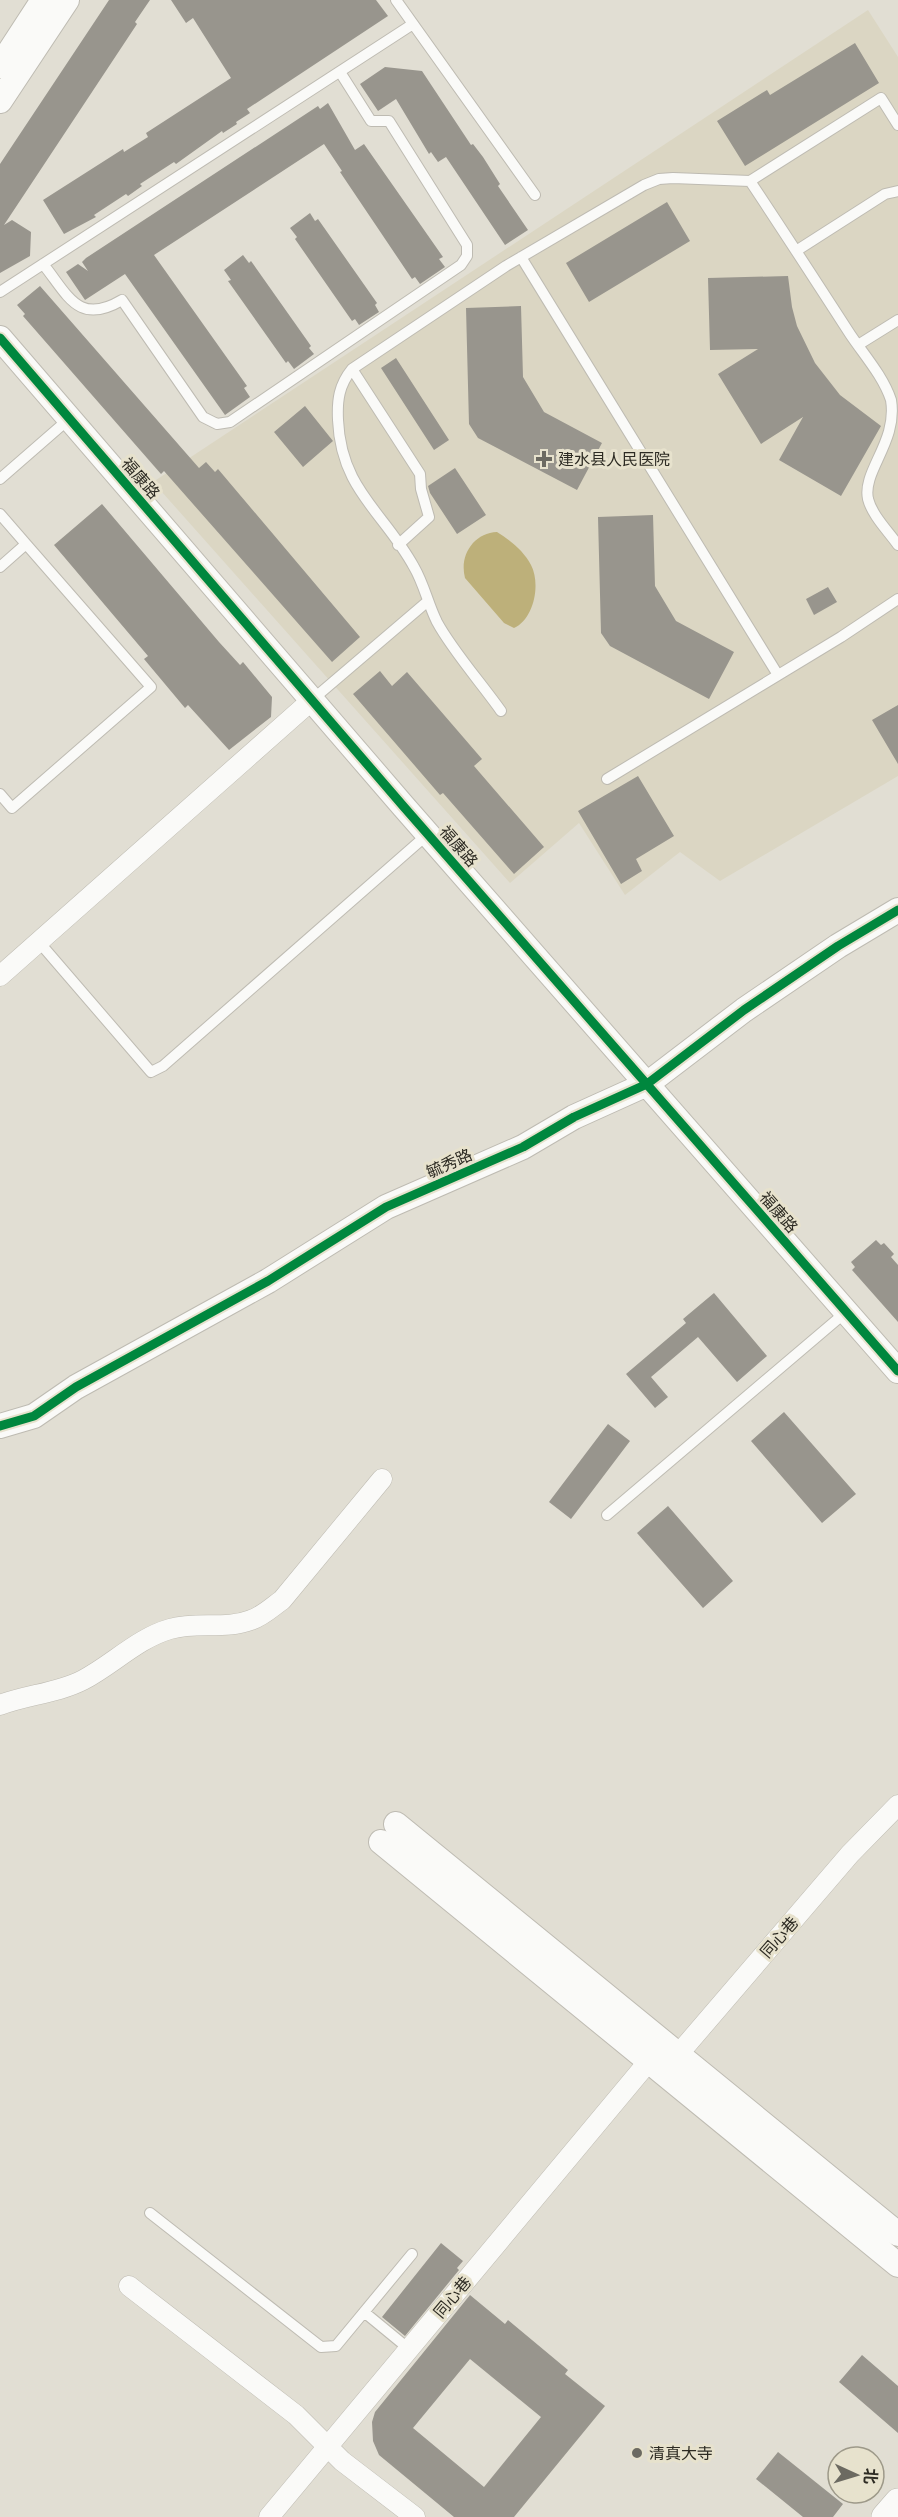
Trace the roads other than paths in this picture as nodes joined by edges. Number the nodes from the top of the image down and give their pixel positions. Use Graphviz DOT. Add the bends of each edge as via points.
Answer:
graph roads {
  1 [pos="44,0"];
  2 [pos="67,0"];
  3 [pos="396,0"];
  4 [pos="413,24"];
  5 [pos="0,66"];
  6 [pos="340,72"];
  7 [pos="0,101"];
  8 [pos="898,125"];
  9 [pos="750,181"];
  10 [pos="898,190"];
  11 [pos="535,195"];
  12 [pos="796,251"];
  13 [pos="521,257"];
  14 [pos="43,264"];
  15 [pos="0,292"];
  16 [pos="898,320"];
  17 [pos="0,338"];
  18 [pos="858,345"];
  19 [pos="352,369"];
  20 [pos="70,418"];
  21 [pos="0,479"];
  22 [pos="0,514"];
  23 [pos="26,544"];
  24 [pos="398,544"];
  25 [pos="898,545"];
  26 [pos="0,567"];
  27 [pos="898,599"];
  28 [pos="428,601"];
  29 [pos="778,675"];
  30 [pos="312,700"];
  31 [pos="501,711"];
  32 [pos="607,779"];
  33 [pos="0,794"];
  34 [pos="428,834"];
  35 [pos="898,910"];
  36 [pos="39,942"];
  37 [pos="0,976"];
  38 [pos="647,1084"];
  39 [pos="846,1312"];
  40 [pos="898,1371"];
  41 [pos="0,1426"];
  42 [pos="382,1479"];
  43 [pos="607,1515"];
  44 [pos="0,1705"];
  45 [pos="898,1805"];
  46 [pos="389,1833"];
  47 [pos="663,2062"];
  48 [pos="150,2212"];
  49 [pos="898,2234"];
  50 [pos="412,2254"];
  51 [pos="898,2265"];
  52 [pos="129,2286"];
  53 [pos="364,2312"];
  54 [pos="409,2349"];
  55 [pos="328,2446"];
  56 [pos="898,2502"];
  57 [pos="269,2517"];
  58 [pos="415,2517"];
  59 [pos="885,2517"];
  1 -- 5 [label="street"];
  2 -- 7 [label="street"];
  3 -- 4 [label="lane"];
  4 -- 6 [label="lane"];
  4 -- 11 [label="lane"];
  6 -- 14 [label="lane"];
  6 -- 14 [label="lane" via="371,121 388,121 467,245 467,256 461,265 230,422 217,424 203,417 122,300 99,310 81,309"];
  8 -- 9 [label="lane" via="881,98"];
  9 -- 12 [label="lane"];
  9 -- 13 [label="lane" via="659,179"];
  10 -- 12 [label="lane" via="885,194"];
  12 -- 18 [label="lane"];
  13 -- 19 [label="lane"];
  13 -- 29 [label="lane"];
  14 -- 15 [label="lane"];
  16 -- 18 [label="lane"];
  17 -- 20 [label="street, 福康路"];
  18 -- 25 [label="lane" via="886,388 894,413 893,432 868,495 872,509"];
  19 -- 24 [label="lane" via="341,385 337,406 342,454 351,478"];
  19 -- 24 [label="lane" via="420,474 429,517"];
  20 -- 21 [label="lane"];
  20 -- 30 [label="street, 福康路"];
  22 -- 23 [label="lane"];
  23 -- 26 [label="lane"];
  23 -- 33 [label="lane" via="151,687 12,808"];
  24 -- 28 [label="lane" via="414,567"];
  27 -- 29 [label="lane"];
  28 -- 30 [label="lane"];
  28 -- 31 [label="lane" via="438,623"];
  29 -- 32 [label="lane"];
  30 -- 34 [label="street, 福康路"];
  30 -- 36 [label="street"];
  34 -- 36 [label="lane" via="152,1072"];
  34 -- 38 [label="street, 福康路"];
  35 -- 38 [label="street, 毓秀路" via="744,1010"];
  36 -- 37 [label="street"];
  38 -- 39 [label="street, 福康路"];
  38 -- 41 [label="street, 毓秀路" via="574,1117 523,1147 386,1207 268,1281 76,1387 34,1416"];
  39 -- 40 [label="street, 福康路"];
  39 -- 43 [label="lane"];
  42 -- 44 [label="street" via="282,1600 264,1614 232,1625 170,1629 82,1680"];
  45 -- 47 [label="street, 同心巷"];
  46 -- 47 [label="street"];
  47 -- 49 [label="street"];
  47 -- 51 [label="street"];
  47 -- 54 [label="street, 同心巷"];
  48 -- 53 [label="lane" via="321,2347 336,2346"];
  50 -- 53 [label="lane"];
  52 -- 55 [label="street" via="296,2415"];
  53 -- 54 [label="lane"];
  54 -- 55 [label="street, 同心巷"];
  55 -- 57 [label="street, 同心巷"];
  55 -- 58 [label="street"];
  56 -- 59 [label="main road"];
}
